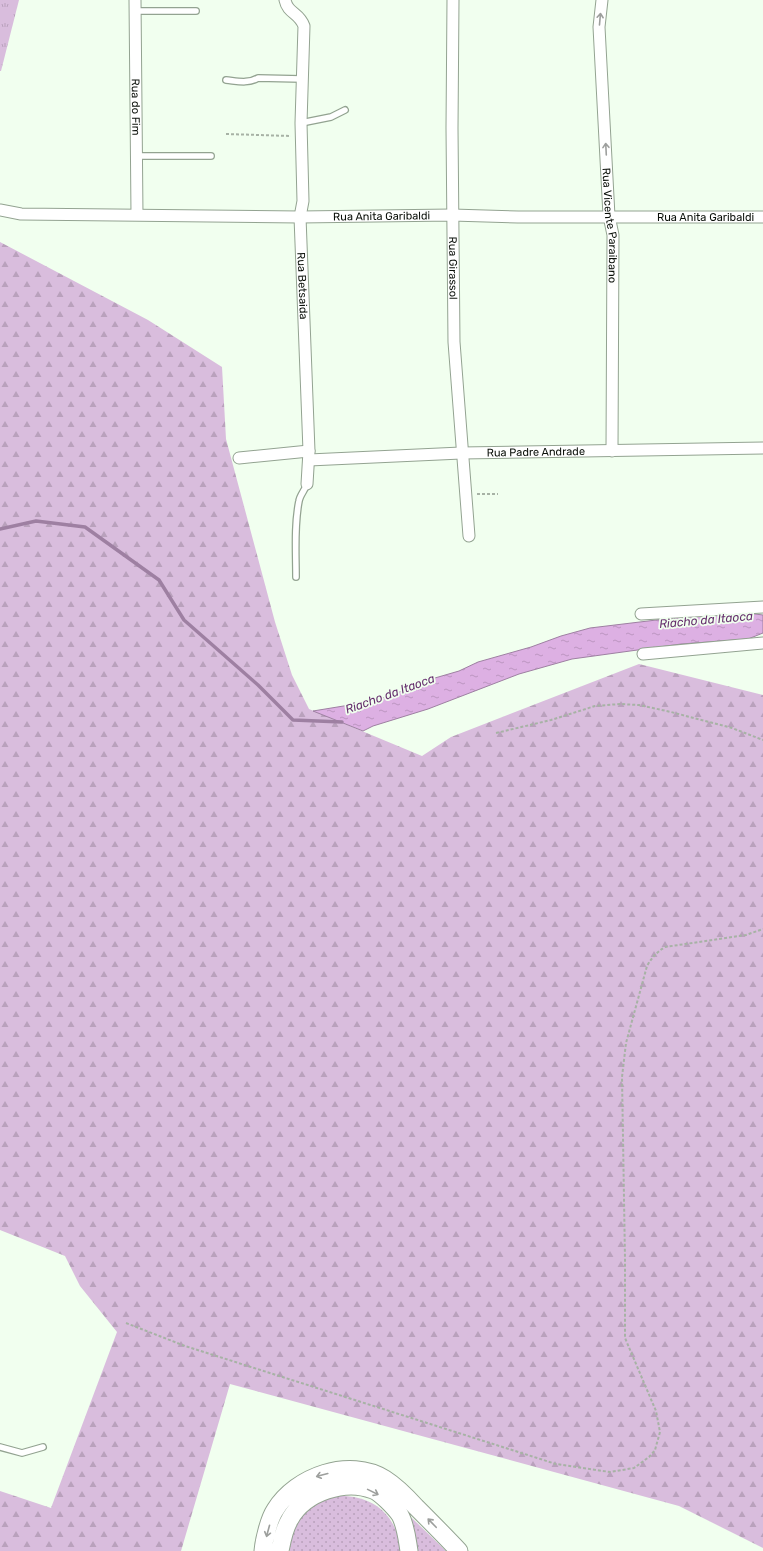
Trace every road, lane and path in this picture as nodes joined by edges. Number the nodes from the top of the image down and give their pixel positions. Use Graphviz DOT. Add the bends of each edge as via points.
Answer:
graph roads {
  1 [pos="136,0"];
  2 [pos="285,0"];
  3 [pos="453,0"];
  4 [pos="602,0"];
  5 [pos="136,11"];
  6 [pos="196,11"];
  7 [pos="302,79"];
  8 [pos="226,80"];
  9 [pos="345,110"];
  10 [pos="301,123"];
  11 [pos="226,134"];
  12 [pos="301,136"];
  13 [pos="136,156"];
  14 [pos="211,156"];
  15 [pos="0,210"];
  16 [pos="137,214"];
  17 [pos="452,215"];
  18 [pos="609,216"];
  19 [pos="300,217"];
  20 [pos="763,217"];
  21 [pos="763,448"];
  22 [pos="612,451"];
  23 [pos="461,453"];
  24 [pos="309,456"];
  25 [pos="239,458"];
  26 [pos="307,484"];
  27 [pos="498,494"];
  28 [pos="466,496"];
  29 [pos="469,536"];
  30 [pos="296,577"];
  31 [pos="763,607"];
  32 [pos="641,614"];
  33 [pos="763,643"];
  34 [pos="643,654"];
  35 [pos="496,733"];
  36 [pos="763,740"];
  37 [pos="763,929"];
  38 [pos="126,1323"];
  39 [pos="0,1447"];
  40 [pos="43,1447"];
  41 [pos="263,1551"];
  42 [pos="280,1551"];
  43 [pos="409,1551"];
  44 [pos="459,1551"];
  1 -- 5 [label="street, Rua do Fim"];
  2 -- 7 [label="street, Rua Betsaida" via="288,9 302,19 304,26"];
  3 -- 17 [label="street, Rua Girassol"];
  18 -- 4 [label="street, Rua Vicente Paraibano, one-way" via="599,27"];
  5 -- 6 [label="lane"];
  5 -- 13 [label="street, Rua do Fim"];
  7 -- 8 [label="lane" via="258,78 246,82"];
  7 -- 10 [label="street, Rua Betsaida"];
  9 -- 10 [label="lane"];
  10 -- 12 [label="street, Rua Betsaida"];
  11 -- 12 [label="path"];
  12 -- 19 [label="street, Rua Betsaida" via="303,201"];
  13 -- 14 [label="lane"];
  13 -- 16 [label="street, Rua do Fim"];
  15 -- 16 [label="street, Rua Anita Garibaldi" via="22,214"];
  16 -- 19 [label="street, Rua Anita Garibaldi"];
  17 -- 18 [label="street, Rua Anita Garibaldi"];
  17 -- 19 [label="street, Rua Anita Garibaldi"];
  17 -- 23 [label="street, Rua Girassol" via="454,342"];
  18 -- 20 [label="street, Rua Anita Garibaldi"];
  18 -- 22 [label="street, Rua Vicente Paraibano" via="613,235"];
  19 -- 24 [label="street, Rua Betsaida"];
  21 -- 22 [label="street, Rua Padre Andrade"];
  22 -- 23 [label="street, Rua Padre Andrade"];
  23 -- 24 [label="street, Rua Padre Andrade"];
  23 -- 28 [label="street, Rua Girassol"];
  24 -- 25 [label="street, Rua Padre Andrade"];
  24 -- 26 [label="street, Rua Betsaida"];
  26 -- 30 [label="lane, Rua Betsaida" via="299,499"];
  27 -- 28 [label="path"];
  28 -- 29 [label="street, Rua Girassol"];
  31 -- 32 [label="street"];
  33 -- 34 [label="street"];
  35 -- 36 [label="path" via="596,706 620,704 671,712 732,728"];
  37 -- 38 [label="path" via="746,935 665,947 658,951 648,966 626,1043 622,1077 624,1338 656,1411 660,1432 655,1450 634,1468 610,1472 556,1464 185,1346"];
  39 -- 40 [label="lane" via="22,1453"];
  44 -- 41 [label="main road, one-way" via="384,1478 360,1470 341,1470 312,1478 287,1494 274,1511"];
  42 -- 43 [label="main road, one-way" via="283,1534 290,1518 305,1501 325,1490 347,1485 374,1490 389,1503 400,1516 406,1530"];
}
